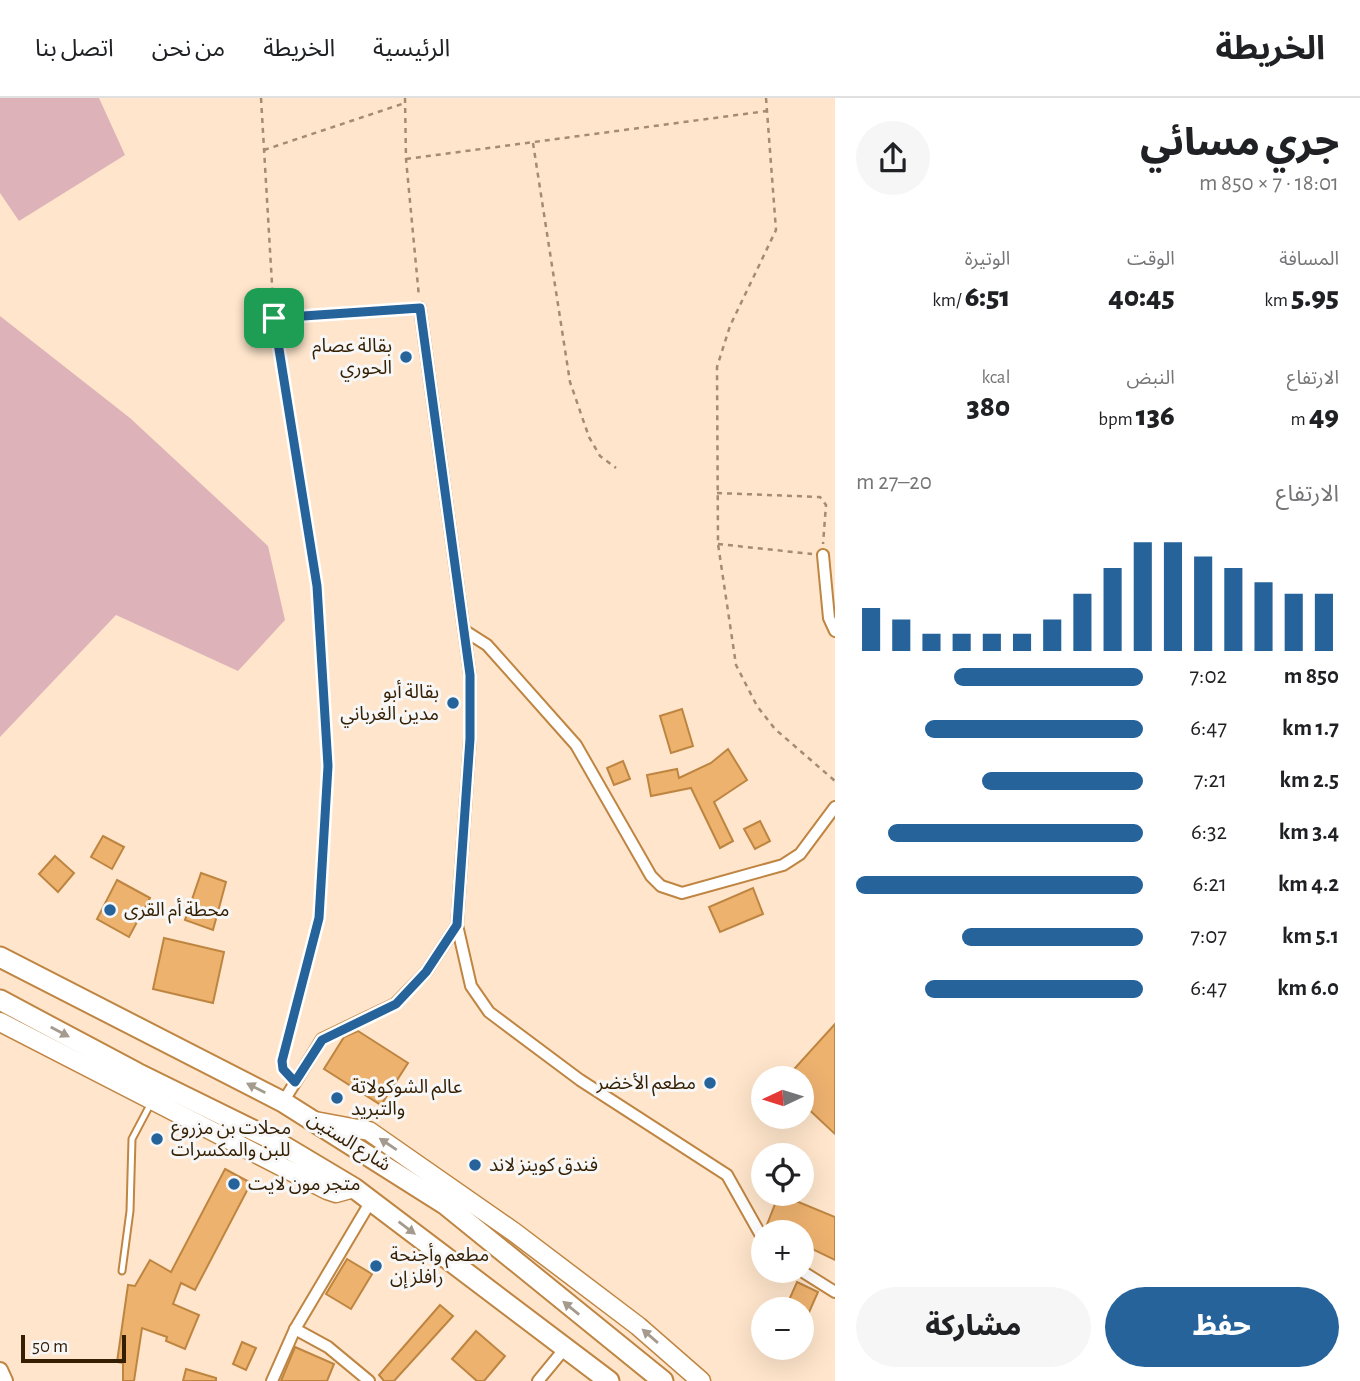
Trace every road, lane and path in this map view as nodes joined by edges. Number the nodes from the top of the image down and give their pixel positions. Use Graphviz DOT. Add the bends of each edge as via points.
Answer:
graph roads {
  1 [pos="261,98"];
  2 [pos="405,98"];
  3 [pos="766,98"];
  4 [pos="405,103"];
  5 [pos="768,111"];
  6 [pos="533,143"];
  7 [pos="264,150"];
  8 [pos="406,159"];
  9 [pos="420,308"];
  10 [pos="274,318"];
  11 [pos="615,468"];
  12 [pos="717,493"];
  13 [pos="718,544"];
  14 [pos="822,555"];
  15 [pos="465,631"];
  16 [pos="835,631"];
  17 [pos="835,781"];
  18 [pos="835,807"];
  19 [pos="457,925"];
  20 [pos="0,957"];
  21 [pos="0,1000"];
  22 [pos="0,1022"];
  23 [pos="133,1080"];
  24 [pos="295,1082"];
  25 [pos="152,1100"];
  26 [pos="283,1101"];
  27 [pos="315,1121"];
  28 [pos="354,1188"];
  29 [pos="371,1201"];
  30 [pos="752,1220"];
  31 [pos="122,1271"];
  32 [pos="814,1279"];
  33 [pos="835,1292"];
  34 [pos="295,1329"];
  35 [pos="566,1347"];
  36 [pos="0,1370"];
  37 [pos="603,1379"];
  38 [pos="5,1381"];
  39 [pos="272,1381"];
  40 [pos="369,1381"];
  41 [pos="538,1381"];
  42 [pos="663,1381"];
  43 [pos="701,1381"];
  1 -- 7 [label="path"];
  2 -- 4 [label="path"];
  3 -- 5 [label="path"];
  4 -- 7 [label="path"];
  4 -- 8 [label="path"];
  5 -- 6 [label="path"];
  5 -- 12 [label="path" via="776,230 721,348 716,376"];
  6 -- 8 [label="path"];
  6 -- 11 [label="path" via="570,382 589,437 600,456"];
  7 -- 10 [label="path"];
  8 -- 9 [label="path"];
  9 -- 10 [label="path"];
  9 -- 15 [label="street"];
  10 -- 24 [label="path" via="317,586 328,766 319,918 282,1061"];
  12 -- 13 [label="path"];
  12 -- 14 [label="path" via="820,496 826,505"];
  13 -- 14 [label="path"];
  13 -- 17 [label="path" via="736,665 775,729"];
  14 -- 16 [label="street" via="829,618"];
  15 -- 18 [label="street" via="487,645 576,745 651,876 671,891 693,892 783,865 800,854"];
  15 -- 19 [label="street" via="470,739"];
  19 -- 24 [label="street" via="426,972 396,1004 322,1040"];
  19 -- 30 [label="street" via="471,986 489,1012 580,1080 727,1175"];
  26 -- 20 [label="highway, شارع الستين, one-way"];
  21 -- 23 [label="highway, شارع الستين, one-way"];
  22 -- 23 [label="main road"];
  23 -- 25 [label="main road"];
  23 -- 28 [label="highway, شارع الستين" via="277,1142"];
  24 -- 26 [label="street"];
  25 -- 28 [label="main road" via="327,1190 336,1193"];
  25 -- 31 [label="lane" via="132,1139"];
  26 -- 27 [label="highway, شارع الستين"];
  42 -- 27 [label="highway, شارع الستين, one-way" via="446,1205"];
  43 -- 27 [label="main road, one-way" via="638,1326 369,1131"];
  28 -- 29 [label="highway, شارع الستين"];
  29 -- 34 [label="street"];
  29 -- 35 [label="highway, شارع الستين, one-way"];
  32 -- 33 [label="street"];
  34 -- 39 [label="street"];
  34 -- 40 [label="street" via="327,1347"];
  35 -- 37 [label="highway, شارع الستين"];
  35 -- 41 [label="street"];
  36 -- 38 [label="street"];
}
